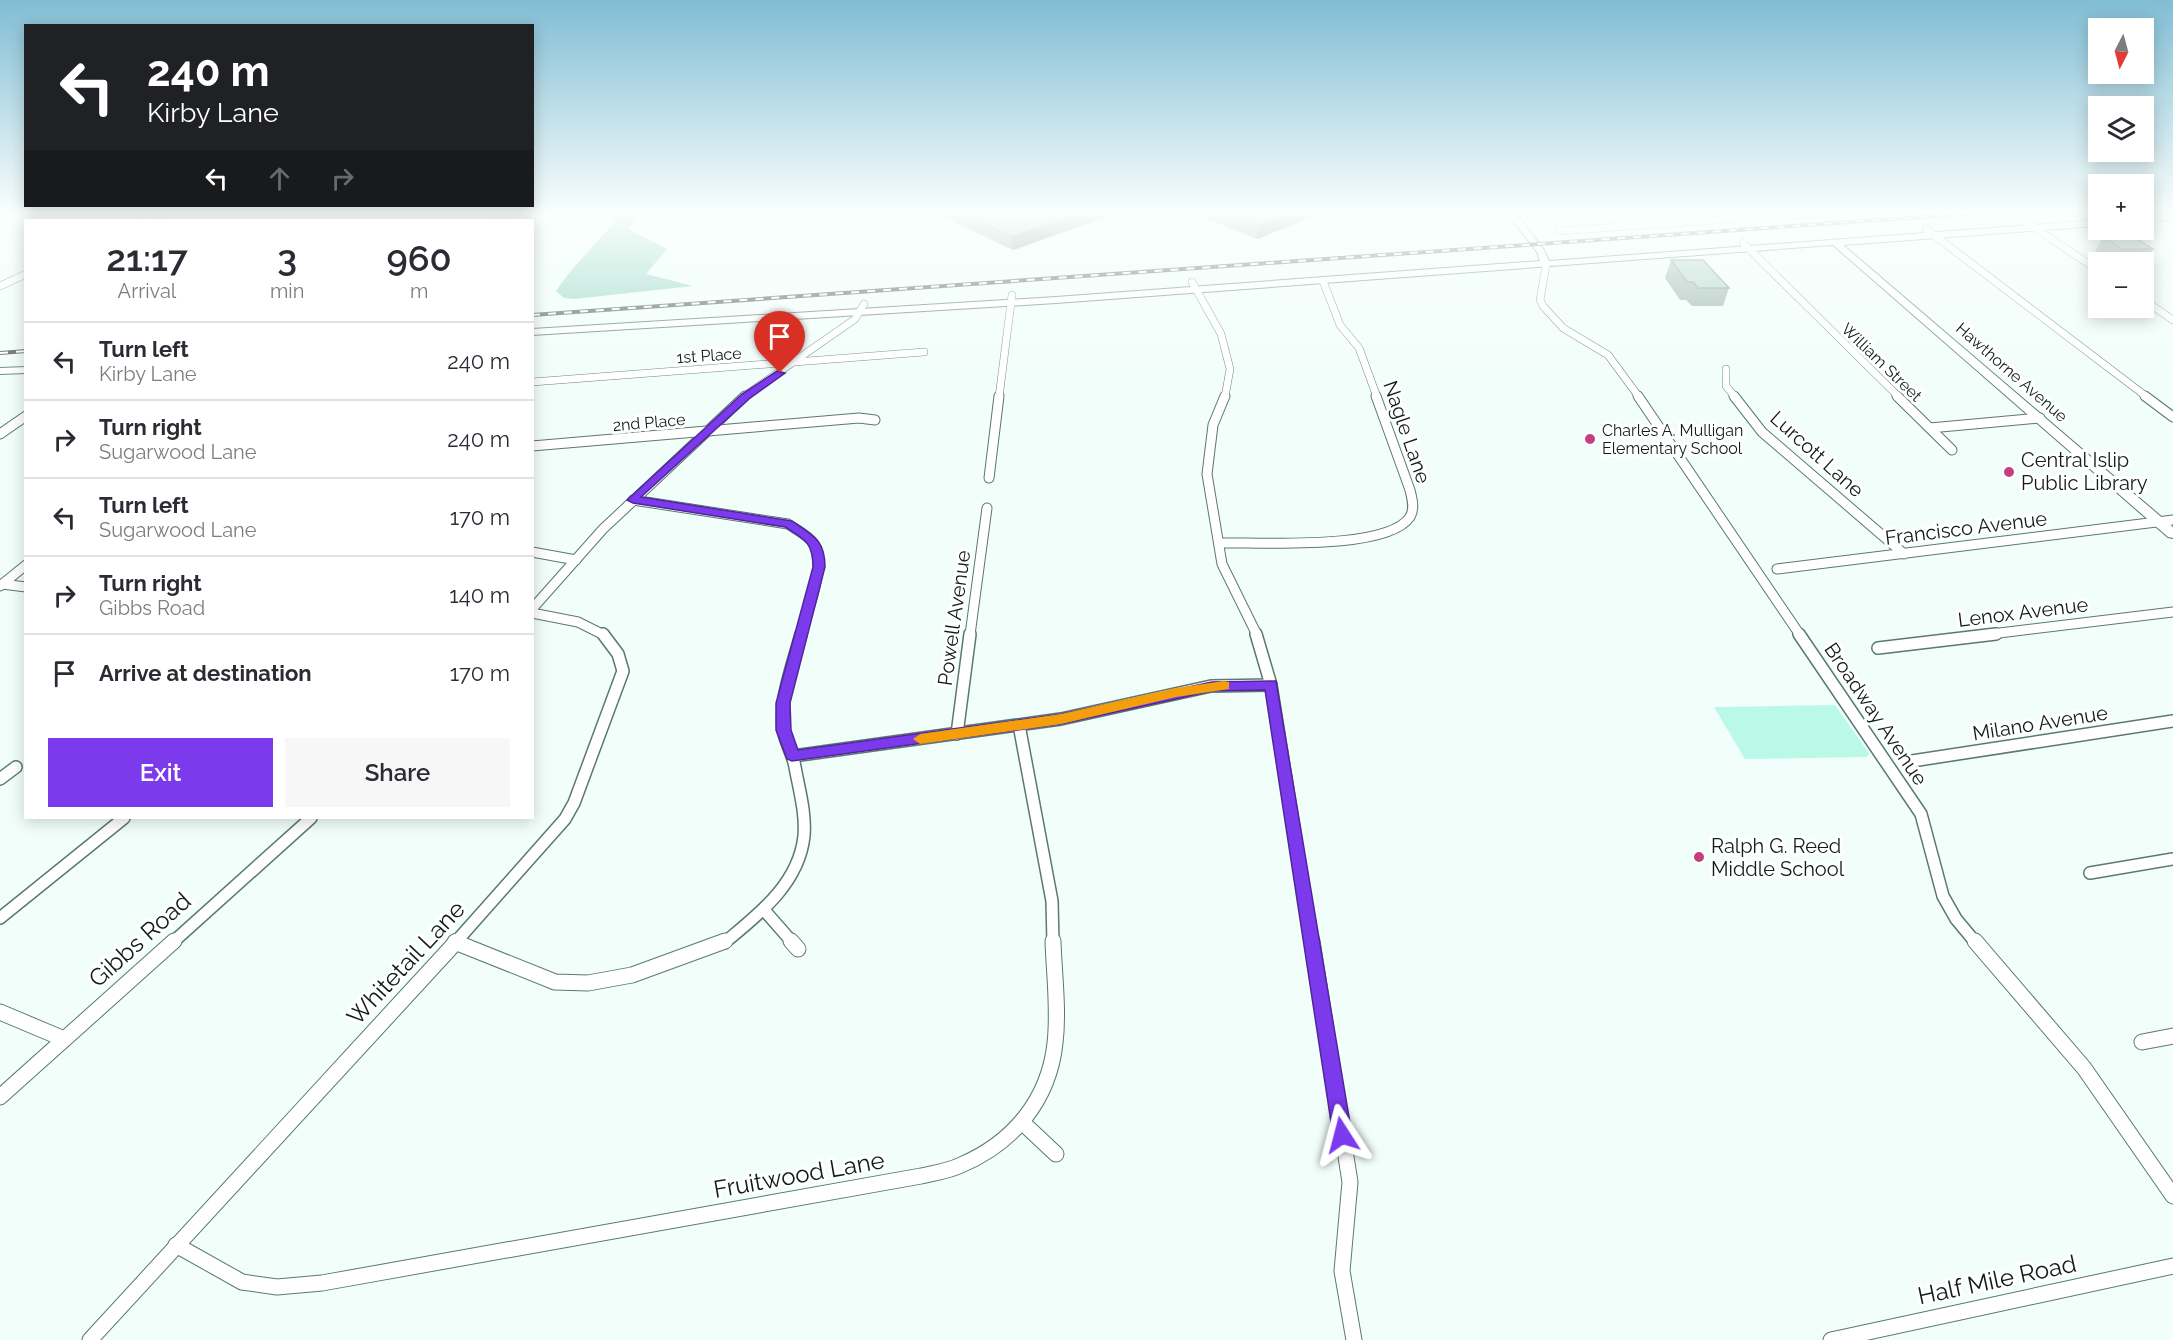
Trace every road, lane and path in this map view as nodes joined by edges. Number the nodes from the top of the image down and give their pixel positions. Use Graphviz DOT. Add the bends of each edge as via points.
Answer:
graph roads {
  1 [pos="23,276"];
  2 [pos="1341,276"];
  3 [pos="1375,276"];
  4 [pos="1543,276"];
  5 [pos="1776,276"];
  6 [pos="1874,276"];
  7 [pos="1988,276"];
  8 [pos="1323,280"];
  9 [pos="0,286"];
  10 [pos="1194,286"];
  11 [pos="1011,299"];
  12 [pos="2154,307"];
  13 [pos="862,308"];
  14 [pos="2173,320"];
  15 [pos="534,324"];
  16 [pos="534,332"];
  17 [pos="924,352"];
  18 [pos="24,361"];
  19 [pos="798,361"];
  20 [pos="0,363"];
  21 [pos="24,369"];
  22 [pos="1726,369"];
  23 [pos="0,371"];
  24 [pos="534,382"];
  25 [pos="24,417"];
  26 [pos="2173,417"];
  27 [pos="2040,418"];
  28 [pos="875,420"];
  29 [pos="1930,428"];
  30 [pos="704,433"];
  31 [pos="0,434"];
  32 [pos="534,446"];
  33 [pos="1952,450"];
  34 [pos="989,478"];
  35 [pos="633,500"];
  36 [pos="987,508"];
  37 [pos="2173,520"];
  38 [pos="2160,522"];
  39 [pos="2173,534"];
  40 [pos="1219,543"];
  41 [pos="534,552"];
  42 [pos="1904,554"];
  43 [pos="576,560"];
  44 [pos="24,568"];
  45 [pos="1778,569"];
  46 [pos="1,585"];
  47 [pos="24,587"];
  48 [pos="534,609"];
  49 [pos="534,612"];
  50 [pos="2173,612"];
  51 [pos="1878,648"];
  52 [pos="1271,685"];
  53 [pos="2173,721"];
  54 [pos="1018,725"];
  55 [pos="957,734"];
  56 [pos="792,756"];
  57 [pos="1912,761"];
  58 [pos="16,767"];
  59 [pos="0,779"];
  60 [pos="123,819"];
  61 [pos="309,819"];
  62 [pos="2173,859"];
  63 [pos="2090,873"];
  64 [pos="764,910"];
  65 [pos="0,918"];
  66 [pos="455,942"];
  67 [pos="798,950"];
  68 [pos="0,1012"];
  69 [pos="2173,1036"];
  70 [pos="64,1039"];
  71 [pos="2142,1042"];
  72 [pos="0,1097"];
  73 [pos="1023,1123"];
  74 [pos="1056,1154"];
  75 [pos="2173,1197"];
  76 [pos="176,1245"];
  77 [pos="2173,1266"];
  78 [pos="90,1340"];
  79 [pos="1354,1340"];
  80 [pos="1831,1340"];
  1 -- 9 [label="street"];
  2 -- 10 [label="main road"];
  3 -- 8 [label="main road"];
  4 -- 75 [label="street, Broadway Avenue" via="1540,300 1543,306 1563,328 1608,354 1620,369 1921,814 1943,896 1956,919 2084,1068"];
  5 -- 29 [label="street, William Street"];
  6 -- 27 [label="main road, Hawthorne Avenue"];
  7 -- 26 [label="street"];
  8 -- 10 [label="main road"];
  8 -- 40 [label="street, Nagle Lane" via="1340,325 1359,348 1410,490 1410,517 1394,530 1358,541"];
  10 -- 11 [label="main road"];
  10 -- 40 [label="street" via="1221,334 1230,369 1225,397 1213,425 1207,474"];
  11 -- 13 [label="main road"];
  11 -- 34 [label="street"];
  12 -- 14 [label="street"];
  13 -- 15 [label="main road"];
  13 -- 16 [label="main road"];
  13 -- 19 [label="street"];
  17 -- 19 [label="street, 1st Place"];
  18 -- 20 [label="main road"];
  19 -- 24 [label="street, 1st Place"];
  19 -- 30 [label="street" via="745,396"];
  21 -- 23 [label="main road"];
  22 -- 42 [label="street, Lurcott Lane" via="1726,386 1762,432"];
  25 -- 31 [label="street"];
  27 -- 29 [label="street"];
  27 -- 38 [label="main road, Hawthorne Avenue"];
  28 -- 30 [label="street, 2nd Place" via="859,418"];
  29 -- 33 [label="street, William Street"];
  30 -- 32 [label="street, 2nd Place"];
  30 -- 35 [label="street"];
  35 -- 43 [label="street"];
  35 -- 56 [label="street" via="788,524 809,538 819,551 819,567 783,703 783,730"];
  36 -- 55 [label="street, Powell Avenue"];
  37 -- 38 [label="street, Francisco Avenue"];
  38 -- 39 [label="main road, Hawthorne Avenue"];
  38 -- 42 [label="street, Francisco Avenue"];
  40 -- 52 [label="street" via="1228,581 1260,642"];
  41 -- 43 [label="street"];
  42 -- 45 [label="street, Francisco Avenue"];
  43 -- 48 [label="street"];
  44 -- 46 [label="street"];
  46 -- 47 [label="street"];
  49 -- 66 [label="street, Whitetail Lane" via="586,625 606,635 619,652 623,672 565,819"];
  50 -- 51 [label="street, Lenox Avenue"];
  52 -- 54 [label="street" via="1212,686 1104,711"];
  52 -- 79 [label="street" via="1350,1182 1342,1270"];
  53 -- 57 [label="street, Milano Avenue"];
  54 -- 55 [label="street"];
  54 -- 73 [label="street, Fruitwood Lane" via="1052,901 1055,945 1055,1043 1046,1080"];
  55 -- 56 [label="street"];
  56 -- 64 [label="street" via="804,836 797,862 783,888"];
  58 -- 59 [label="street"];
  60 -- 65 [label="street"];
  61 -- 70 [label="street, Gibbs Road"];
  62 -- 63 [label="street"];
  64 -- 66 [label="street" via="722,944 632,975 588,983 555,982"];
  64 -- 67 [label="street"];
  66 -- 76 [label="street, Whitetail Lane"];
  68 -- 70 [label="street"];
  69 -- 71 [label="street"];
  70 -- 72 [label="street, Gibbs Road"];
  73 -- 74 [label="street"];
  73 -- 76 [label="street, Fruitwood Lane" via="997,1146 960,1166 921,1176 322,1283 277,1287 242,1282"];
  76 -- 78 [label="street, Whitetail Lane"];
  77 -- 80 [label="street, Half Mile Road"];
}
